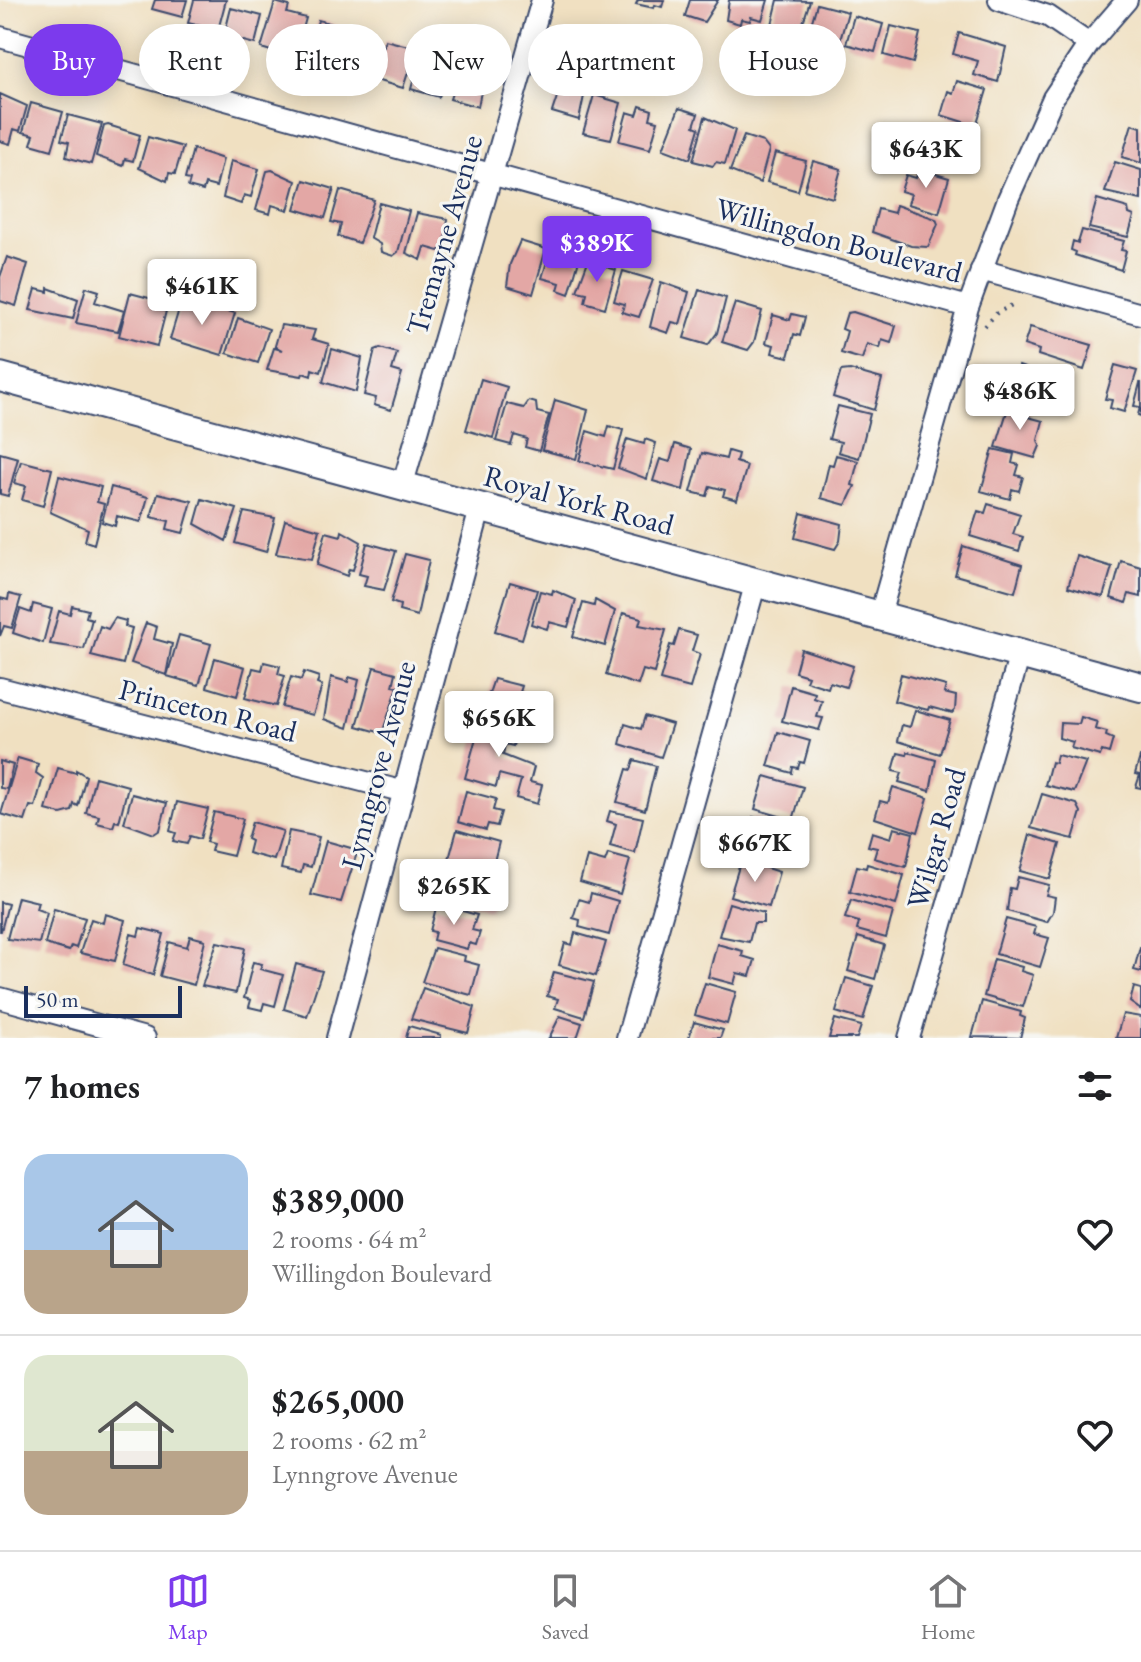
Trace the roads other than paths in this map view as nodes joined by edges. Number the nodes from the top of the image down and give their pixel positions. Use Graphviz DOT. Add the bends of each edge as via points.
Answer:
graph roads {
  1 [pos="542,0"];
  2 [pos="999,0"];
  3 [pos="1127,0"];
  4 [pos="0,37"];
  5 [pos="1089,44"];
  6 [pos="492,176"];
  7 [pos="981,270"];
  8 [pos="968,307"];
  9 [pos="1141,314"];
  10 [pos="0,377"];
  11 [pos="402,487"];
  12 [pos="480,509"];
  13 [pos="756,582"];
  14 [pos="880,615"];
  15 [pos="1020,654"];
  16 [pos="1141,687"];
  17 [pos="0,688"];
  18 [pos="401,791"];
  19 [pos="0,998"];
  20 [pos="145,1038"];
  21 [pos="337,1038"];
  22 [pos="627,1038"];
  23 [pos="909,1038"];
  1 -- 6 [label="street, Tremayne Avenue"];
  2 -- 5 [label="street" via="1048,16"];
  3 -- 5 [label="street"];
  4 -- 6 [label="street, Willingdon Boulevard"];
  5 -- 7 [label="street" via="1039,125"];
  6 -- 8 [label="street, Willingdon Boulevard"];
  6 -- 11 [label="street, Tremayne Avenue"];
  7 -- 8 [label="street"];
  7 -- 9 [label="street, Willingdon Boulevard"];
  8 -- 14 [label="street"];
  10 -- 11 [label="main road, Royal York Road"];
  11 -- 12 [label="main road, Royal York Road"];
  12 -- 13 [label="main road, Royal York Road"];
  12 -- 18 [label="street, Lynngrove Avenue"];
  13 -- 14 [label="main road, Royal York Road"];
  13 -- 22 [label="street"];
  14 -- 15 [label="main road, Royal York Road"];
  15 -- 16 [label="main road, Royal York Road"];
  15 -- 23 [label="street, Wilgar Road"];
  17 -- 18 [label="street, Princeton Road"];
  18 -- 21 [label="street, Lynngrove Avenue"];
  19 -- 20 [label="street"];
}
